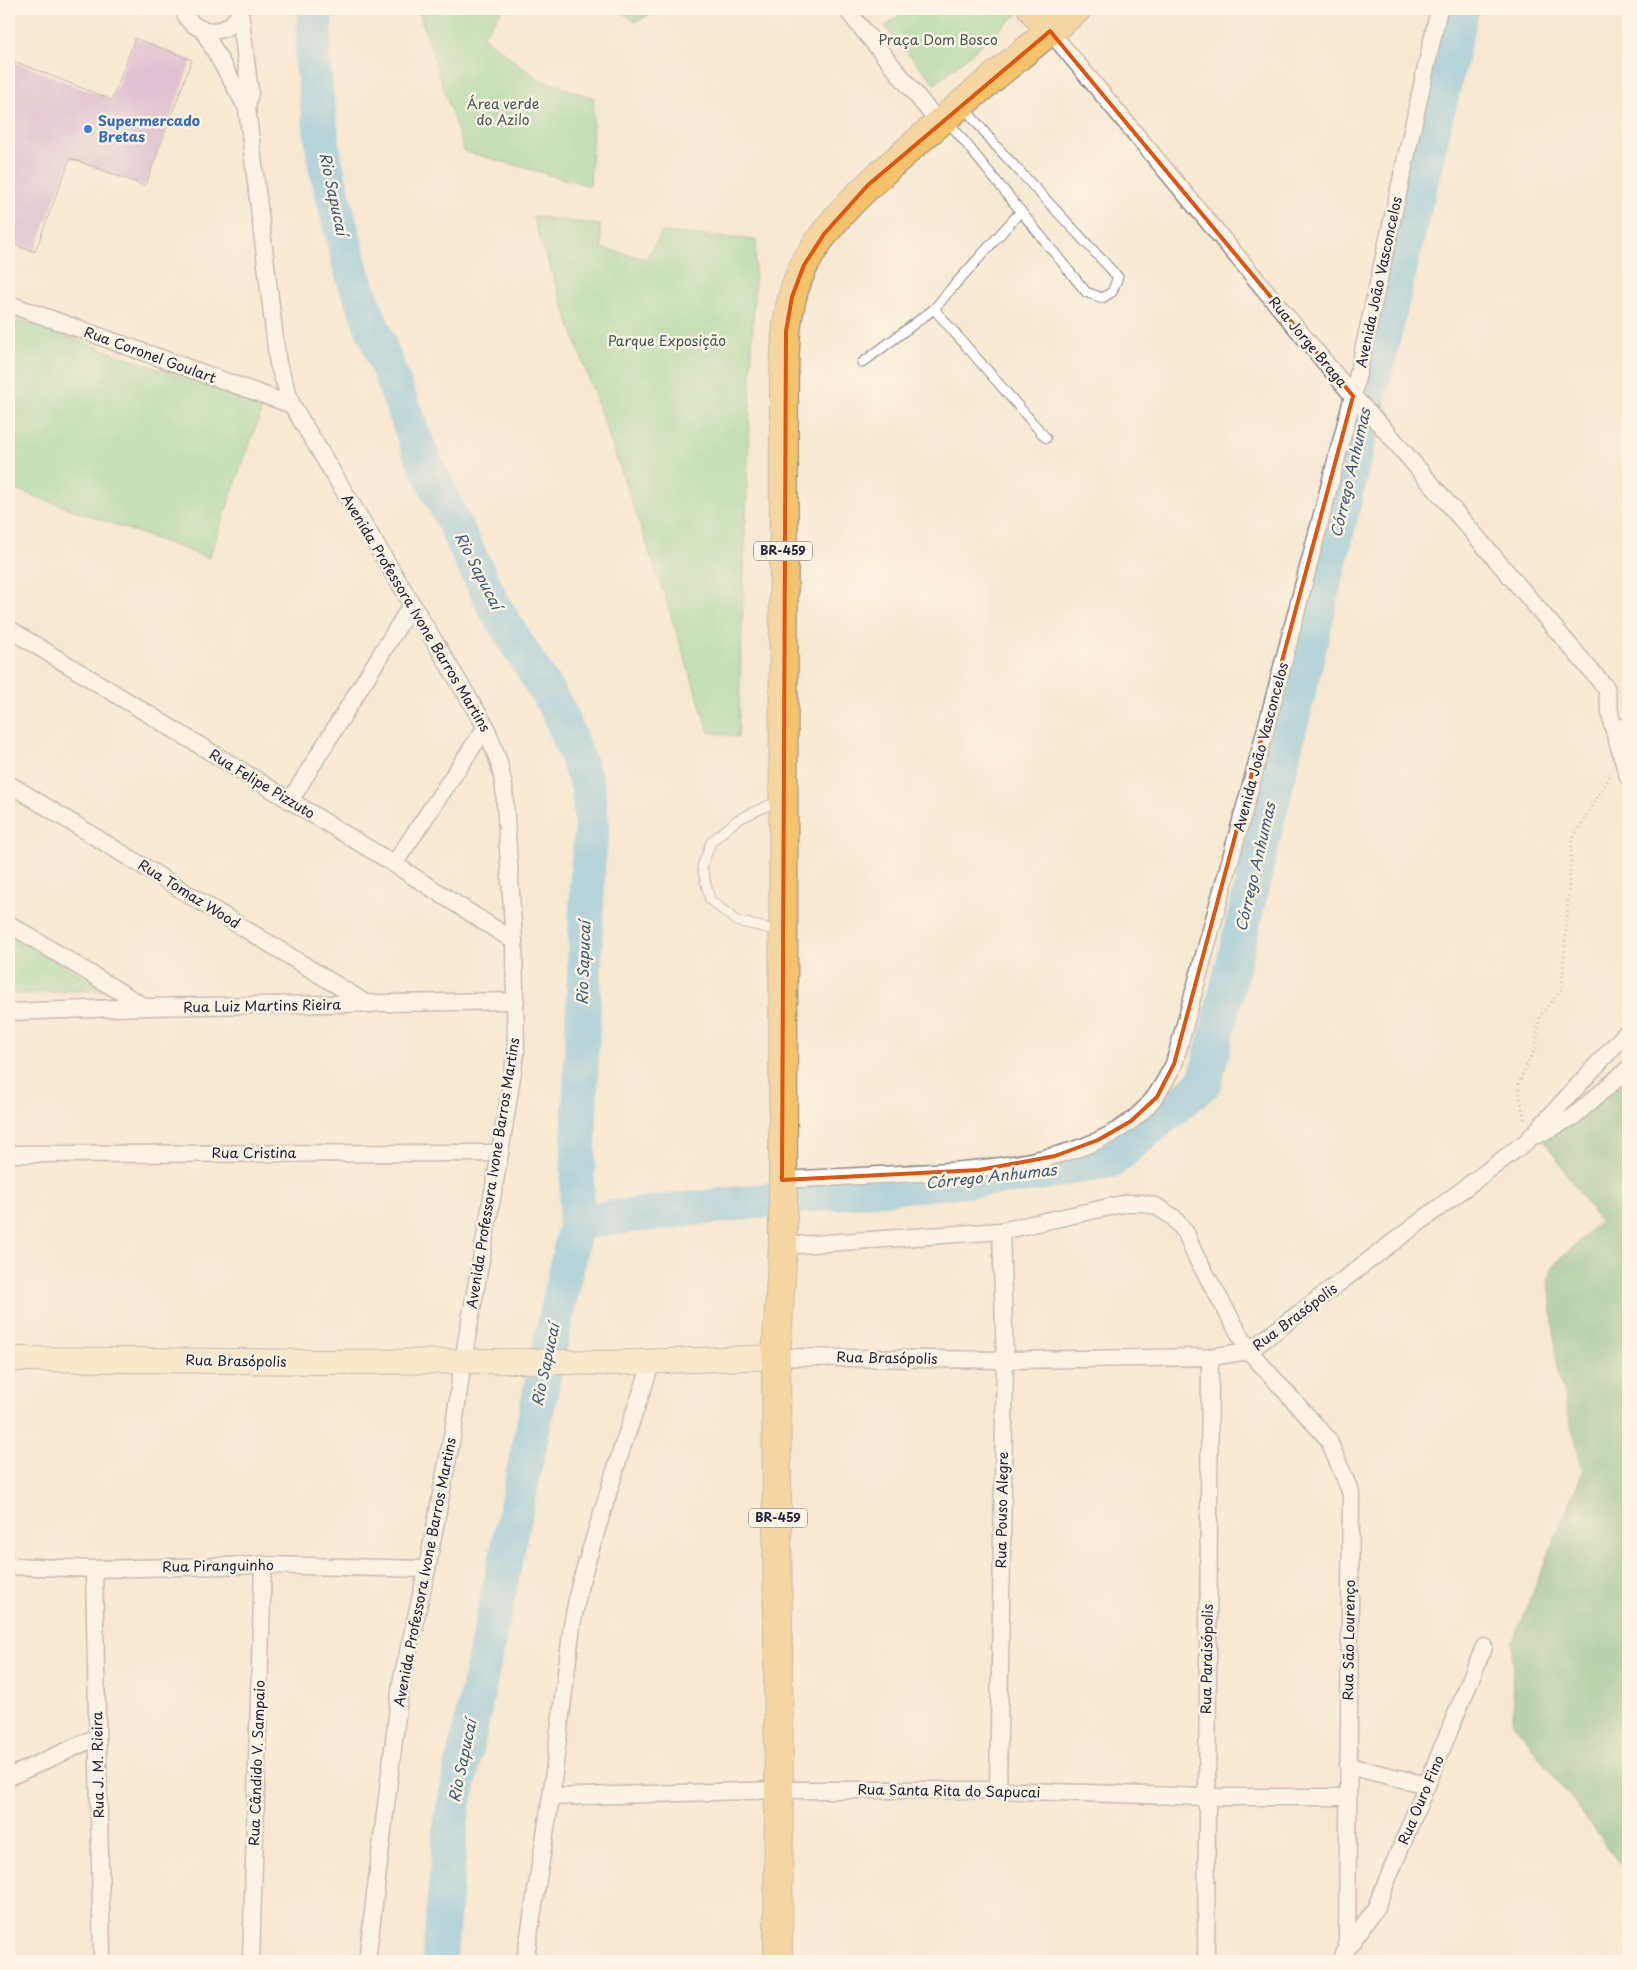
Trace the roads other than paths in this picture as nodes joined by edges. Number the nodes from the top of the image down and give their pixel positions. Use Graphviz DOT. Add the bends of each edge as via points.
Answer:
graph roads {
  1 [pos="183,9"];
  2 [pos="1032,9"];
  3 [pos="1076,9"];
  4 [pos="1439,9"];
  5 [pos="240,11"];
  6 [pos="853,11"];
  7 [pos="203,30"];
  8 [pos="1050,31"];
  9 [pos="247,108"];
  10 [pos="949,115"];
  11 [pos="1021,211"];
  12 [pos="9,304"];
  13 [pos="934,309"];
  14 [pos="862,363"];
  15 [pos="1355,398"];
  16 [pos="292,405"];
  17 [pos="1046,438"];
  18 [pos="412,604"];
  19 [pos="9,629"];
  20 [pos="1612,724"];
  21 [pos="486,727"];
  22 [pos="1628,730"];
  23 [pos="1628,777"];
  24 [pos="9,784"];
  25 [pos="783,799"];
  26 [pos="290,801"];
  27 [pos="394,864"];
  28 [pos="9,924"];
  29 [pos="782,931"];
  30 [pos="514,941"];
  31 [pos="516,1001"];
  32 [pos="369,1005"];
  33 [pos="145,1007"];
  34 [pos="9,1012"];
  35 [pos="1628,1031"];
  36 [pos="1628,1069"];
  37 [pos="1527,1141"];
  38 [pos="500,1153"];
  39 [pos="9,1154"];
  40 [pos="782,1186"];
  41 [pos="1001,1231"];
  42 [pos="783,1238"];
  43 [pos="1249,1351"];
  44 [pos="776,1357"];
  45 [pos="1210,1357"];
  46 [pos="9,1359"];
  47 [pos="463,1360"];
  48 [pos="1005,1360"];
  49 [pos="652,1362"];
  50 [pos="263,1565"];
  51 [pos="9,1566"];
  52 [pos="94,1569"];
  53 [pos="427,1569"];
  54 [pos="1484,1647"];
  55 [pos="97,1737"];
  56 [pos="1348,1766"];
  57 [pos="9,1777"];
  58 [pos="1427,1786"];
  59 [pos="780,1790"];
  60 [pos="998,1790"];
  61 [pos="551,1797"];
  62 [pos="1206,1797"];
  63 [pos="1347,1797"];
  64 [pos="1343,1954"];
  65 [pos="102,1961"];
  66 [pos="251,1961"];
  67 [pos="367,1961"];
  68 [pos="525,1961"];
  69 [pos="778,1961"];
  70 [pos="1206,1961"];
  1 -- 7 [label="street, Avenida Professora Ivone Barros Martins" via="192,24"];
  2 -- 8 [label="highway, Rua Jorge Braga"];
  3 -- 8 [label="highway, BR-459"];
  4 -- 15 [label="street, Avenida João Vasconcelos"];
  5 -- 7 [label="street" via="229,26"];
  5 -- 9 [label="street, Avenida Professora Ivone Barros Martins" via="250,92"];
  6 -- 10 [label="street" via="902,80"];
  7 -- 9 [label="street, Avenida Professora Ivone Barros Martins"];
  8 -- 10 [label="highway, BR-459"];
  8 -- 15 [label="street, Rua Jorge Braga"];
  9 -- 16 [label="street, Avenida Professora Ivone Barros Martins" via="278,364"];
  10 -- 11 [label="lane"];
  10 -- 11 [label="lane" via="996,146 1118,277 1112,292 1102,298 1086,292"];
  10 -- 25 [label="highway, BR-459" via="868,185 824,234 804,265 792,297 785,341 784,379"];
  11 -- 13 [label="lane"];
  12 -- 16 [label="street, Rua Coronel Goulart"];
  13 -- 14 [label="lane"];
  13 -- 17 [label="lane"];
  15 -- 20 [label="street, Rua Jorge Braga" via="1606,688"];
  15 -- 40 [label="street, Avenida João Vasconcelos" via="1174,1064 1157,1096 1131,1121 1098,1140 1055,1156 979,1170"];
  16 -- 18 [label="street, Avenida Professora Ivone Barros Martins"];
  18 -- 21 [label="street, Avenida Professora Ivone Barros Martins"];
  18 -- 26 [label="street"];
  19 -- 26 [label="street, Rua Felipe Pizzuto"];
  20 -- 22 [label="street"];
  20 -- 23 [label="street, Rua Jorge Braga"];
  21 -- 27 [label="street"];
  21 -- 30 [label="street, Avenida Professora Ivone Barros Martins" via="500,764 504,787"];
  24 -- 32 [label="street, Rua Tomaz Wood"];
  25 -- 29 [label="highway, BR-459"];
  25 -- 29 [label="lane" via="737,820 711,842 702,867 710,900 737,921"];
  26 -- 27 [label="street, Rua Felipe Pizzuto"];
  27 -- 30 [label="street, Rua Felipe Pizzuto"];
  28 -- 33 [label="street"];
  29 -- 40 [label="highway, BR-459"];
  30 -- 31 [label="street, Avenida Professora Ivone Barros Martins"];
  31 -- 32 [label="street, Rua Luiz Martins Rieira"];
  31 -- 38 [label="street, Avenida Professora Ivone Barros Martins" via="516,1051"];
  32 -- 33 [label="street, Rua Luiz Martins Rieira"];
  33 -- 34 [label="street, Rua Luiz Martins Rieira"];
  35 -- 37 [label="street, Rua Brasópolis"];
  36 -- 37 [label="street" via="1573,1117"];
  37 -- 43 [label="street, Rua Brasópolis"];
  38 -- 39 [label="street, Rua Cristina"];
  38 -- 47 [label="street, Avenida Professora Ivone Barros Martins"];
  40 -- 42 [label="highway, BR-459"];
  41 -- 42 [label="street, Rua São Lourenço"];
  41 -- 43 [label="street, Rua São Lourenço" via="1127,1203 1156,1206 1173,1217 1186,1233"];
  41 -- 48 [label="street, Rua Pouso Alegre"];
  42 -- 44 [label="highway, BR-459"];
  43 -- 45 [label="street, Rua Brasópolis"];
  43 -- 56 [label="street, Rua São Lourenço" via="1328,1439 1350,1494"];
  44 -- 48 [label="street, Rua Brasópolis"];
  44 -- 49 [label="street, Rua Brasópolis"];
  44 -- 59 [label="highway, BR-459"];
  45 -- 48 [label="street, Rua Brasópolis"];
  45 -- 62 [label="street, Rua Paraisópolis"];
  46 -- 47 [label="street, Rua Brasópolis"];
  47 -- 49 [label="street, Rua Brasópolis"];
  47 -- 53 [label="street, Avenida Professora Ivone Barros Martins"];
  48 -- 60 [label="street, Rua Pouso Alegre"];
  49 -- 61 [label="street" via="580,1584"];
  50 -- 52 [label="street, Rua Piranguinho"];
  50 -- 53 [label="street, Rua Piranguinho"];
  50 -- 66 [label="street, Rua Cândido V. Sampaio"];
  51 -- 52 [label="street, Rua Piranguinho"];
  52 -- 55 [label="street, Rua J. M. Rieira"];
  53 -- 67 [label="street, Avenida Professora Ivone Barros Martins" via="401,1683"];
  54 -- 58 [label="street, Rua Ouro Fino"];
  55 -- 57 [label="street"];
  55 -- 65 [label="street, Rua J. M. Rieira"];
  56 -- 58 [label="street"];
  56 -- 63 [label="street, Rua São Lourenço"];
  58 -- 64 [label="street, Rua Ouro Fino" via="1376,1907"];
  59 -- 60 [label="street, Rua Santa Rita do Sapucai"];
  59 -- 61 [label="street, Rua Santa Rita do Sapucai"];
  59 -- 69 [label="highway, BR-459"];
  60 -- 62 [label="street, Rua Santa Rita do Sapucai"];
  61 -- 68 [label="street"];
  62 -- 63 [label="street, Rua Santa Rita do Sapucai"];
  62 -- 70 [label="street, Rua Paraisópolis"];
  63 -- 64 [label="street, Rua São Lourenço"];
}
